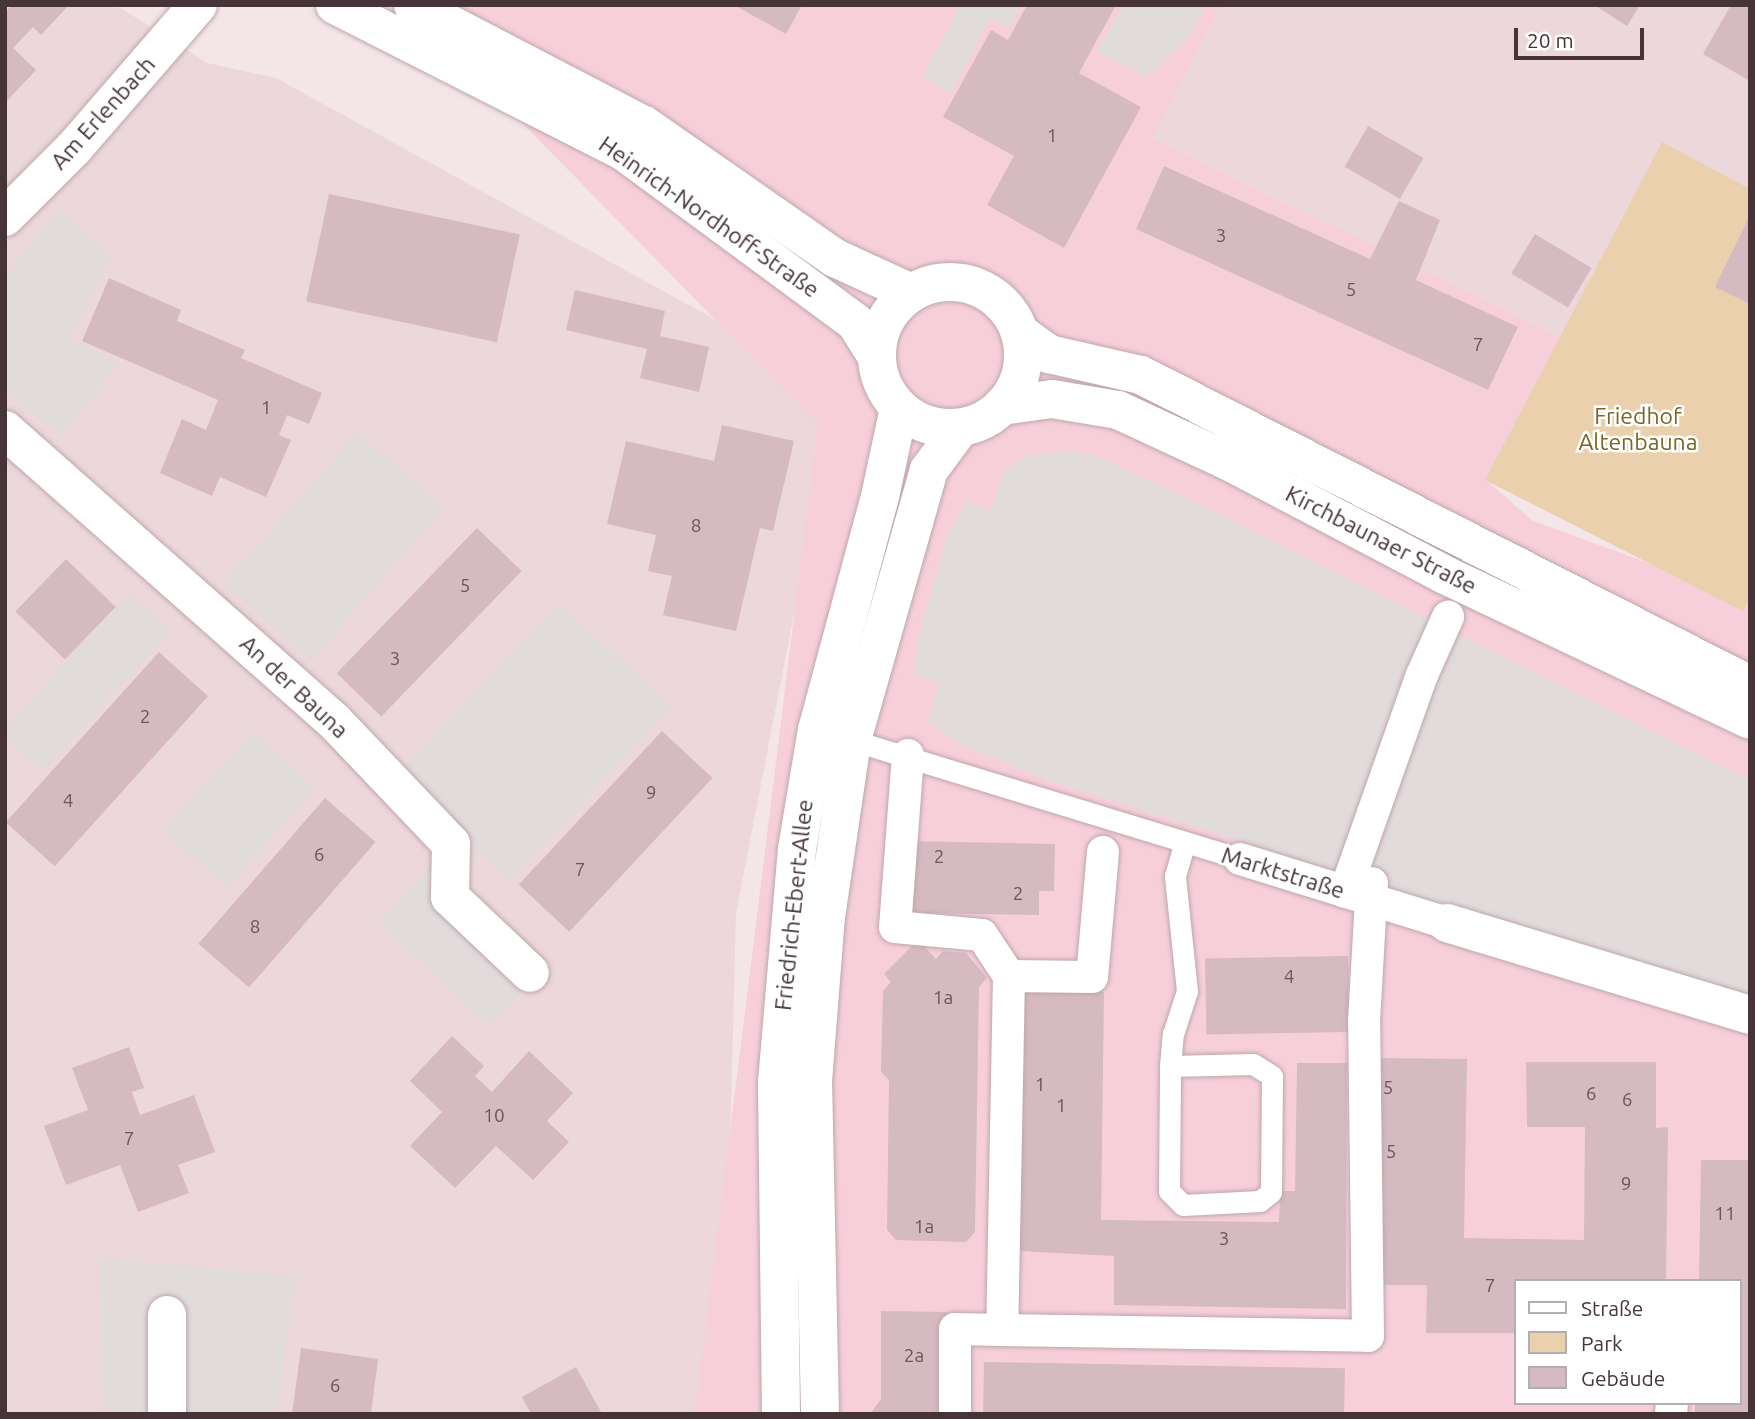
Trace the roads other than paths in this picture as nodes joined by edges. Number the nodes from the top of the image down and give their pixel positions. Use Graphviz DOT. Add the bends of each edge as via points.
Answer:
graph roads {
  1 [pos="198,5"];
  2 [pos="335,5"];
  3 [pos="413,5"];
  4 [pos="5,217"];
  5 [pos="911,293"];
  6 [pos="1020,333"];
  7 [pos="877,356"];
  8 [pos="1002,406"];
  9 [pos="899,408"];
  10 [pos="960,428"];
  11 [pos="5,430"];
  12 [pos="1448,617"];
  13 [pos="1750,685"];
  14 [pos="1750,720"];
  15 [pos="817,730"];
  16 [pos="852,740"];
  17 [pos="908,755"];
  18 [pos="1184,844"];
  19 [pos="1104,852"];
  20 [pos="1240,859"];
  21 [pos="1363,892"];
  22 [pos="1447,923"];
  23 [pos="530,973"];
  24 [pos="1009,976"];
  25 [pos="1750,1015"];
  26 [pos="1170,1066"];
  27 [pos="167,1315"];
  28 [pos="1002,1330"];
  29 [pos="167,1414"];
  30 [pos="781,1414"];
  31 [pos="820,1414"];
  32 [pos="955,1414"];
  1 -- 4 [label="street, Am Erlenbach" via="74,148"];
  2 -- 7 [label="street, Heinrich-Nordhoff-Straße" via="623,151 855,322"];
  3 -- 5 [label="street, Heinrich-Nordhoff-Straße" via="644,125 835,258"];
  5 -- 6 [label="street" via="943,283 976,287 1003,305"];
  5 -- 7 [label="street" via="892,310 880,332"];
  6 -- 8 [label="street" via="1021,372"];
  6 -- 13 [label="street, Kirchbaunaer Straße" via="1049,354 1141,375"];
  7 -- 9 [label="street" via="880,375"];
  8 -- 10 [label="street" via="983,420"];
  8 -- 14 [label="street, Kirchbaunaer Straße" via="1052,399 1118,410 1230,462 1443,574"];
  9 -- 10 [label="street" via="916,421"];
  9 -- 15 [label="street, Friedrich-Ebert-Allee"];
  10 -- 16 [label="street, Friedrich-Ebert-Allee" via="929,470"];
  11 -- 23 [label="street, An der Bauna" via="334,721 451,844 450,897"];
  12 -- 21 [label="street" via="1422,675"];
  15 -- 16 [label="lane, Marktstraße"];
  15 -- 30 [label="street, Friedrich-Ebert-Allee" via="797,849 777,1082"];
  16 -- 17 [label="lane, Marktstraße"];
  16 -- 31 [label="street, Friedrich-Ebert-Allee" via="826,917 813,1081"];
  17 -- 18 [label="lane, Marktstraße"];
  17 -- 24 [label="street" via="895,927 982,935"];
  18 -- 20 [label="lane, Marktstraße"];
  18 -- 26 [label="lane" via="1175,876 1187,991 1173,1034"];
  19 -- 24 [label="street" via="1092,977"];
  20 -- 21 [label="street, Marktstraße"];
  21 -- 22 [label="street, Marktstraße"];
  21 -- 28 [label="street" via="1368,1336"];
  22 -- 25 [label="street, Marktstraße"];
  24 -- 28 [label="street"];
  26 -- 26 [label="lane" via="1168,1177 1175,1200 1183,1205 1260,1201 1270,1192 1272,1076 1253,1064"];
  27 -- 29 [label="street"];
  28 -- 32 [label="street" via="955,1329"];
}
